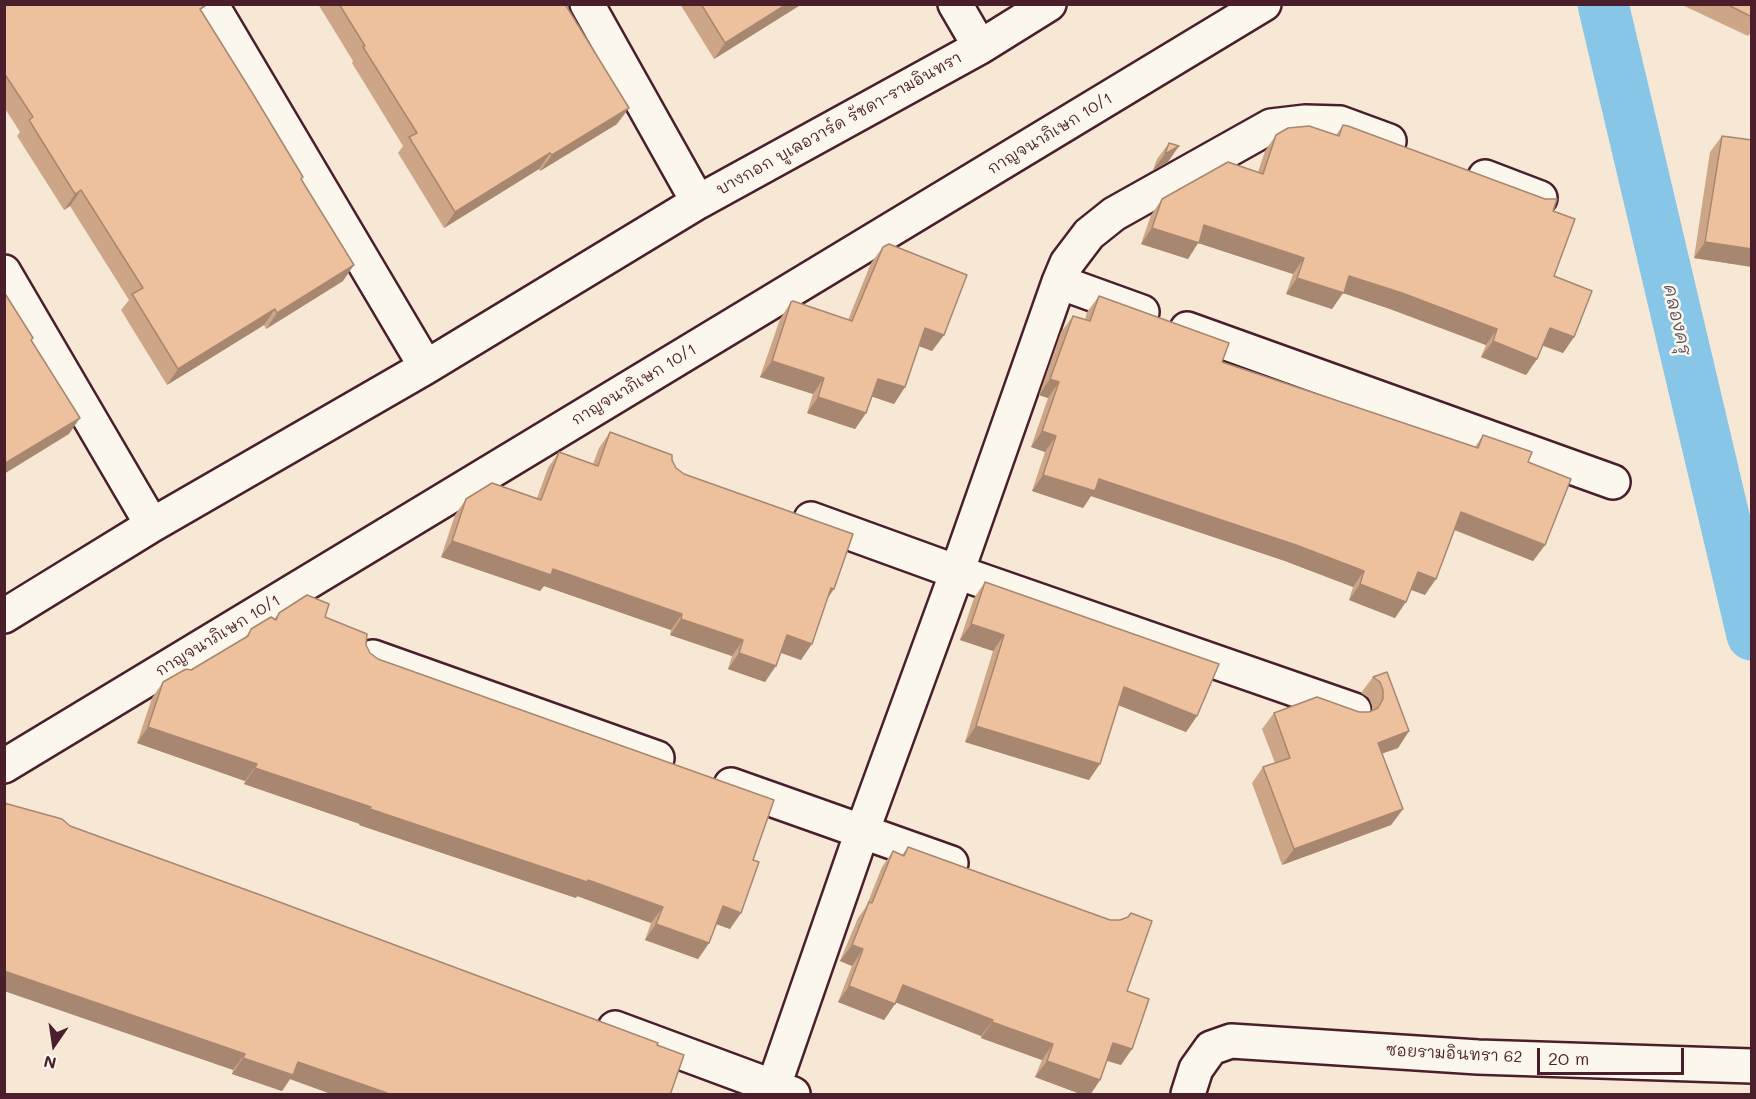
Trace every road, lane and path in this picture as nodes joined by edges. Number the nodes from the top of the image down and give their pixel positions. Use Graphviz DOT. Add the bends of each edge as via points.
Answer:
graph roads {
  1 [pos="211,4"];
  2 [pos="587,4"];
  3 [pos="955,4"];
  4 [pos="1049,4"];
  5 [pos="1264,4"];
  6 [pos="980,47"];
  7 [pos="1418,152"];
  8 [pos="1462,169"];
  9 [pos="1540,198"];
  10 [pos="698,202"];
  11 [pos="4,272"];
  12 [pos="1059,282"];
  13 [pos="426,367"];
  14 [pos="1613,482"];
  15 [pos="779,508"];
  16 [pos="152,525"];
  17 [pos="957,572"];
  18 [pos="4,616"];
  19 [pos="373,657"];
  20 [pos="1354,710"];
  21 [pos="4,765"];
  22 [pos="862,831"];
  23 [pos="984,875"];
  24 [pos="584,1016"];
  25 [pos="1752,1066"];
  26 [pos="779,1092"];
  27 [pos="1188,1095"];
  1 -- 13 [label="street"];
  2 -- 10 [label="street"];
  3 -- 6 [label="street, บางกอก บูเลอวาร์ด รัชดา-รามอินทรา"];
  4 -- 6 [label="street, บางกอก บูเลอวาร์ด รัชดา-รามอินทรา"];
  5 -- 21 [label="street, กาญจนาภิเษก 10/1"];
  6 -- 10 [label="street, บางกอก บูเลอวาร์ด รัชดา-รามอินทรา"];
  7 -- 12 [label="street" via="1340,123 1271,126 1114,214 1089,234"];
  8 -- 9 [label="street"];
  10 -- 13 [label="street, บางกอก บูเลอวาร์ด รัชดา-รามอินทรา"];
  11 -- 16 [label="street"];
  12 -- 14 [label="street"];
  12 -- 17 [label="street"];
  13 -- 16 [label="street, บางกอก บูเลอวาร์ด รัชดา-รามอินทรา"];
  15 -- 17 [label="street"];
  16 -- 18 [label="street, บางกอก บูเลอวาร์ด รัชดา-รามอินทรา"];
  17 -- 20 [label="street"];
  17 -- 22 [label="street"];
  19 -- 22 [label="street"];
  22 -- 23 [label="street"];
  22 -- 26 [label="street"];
  24 -- 26 [label="street"];
  25 -- 27 [label="street, ซอยรามอินทรา 62" via="1478,1056 1231,1041 1211,1048 1196,1069"];
}
